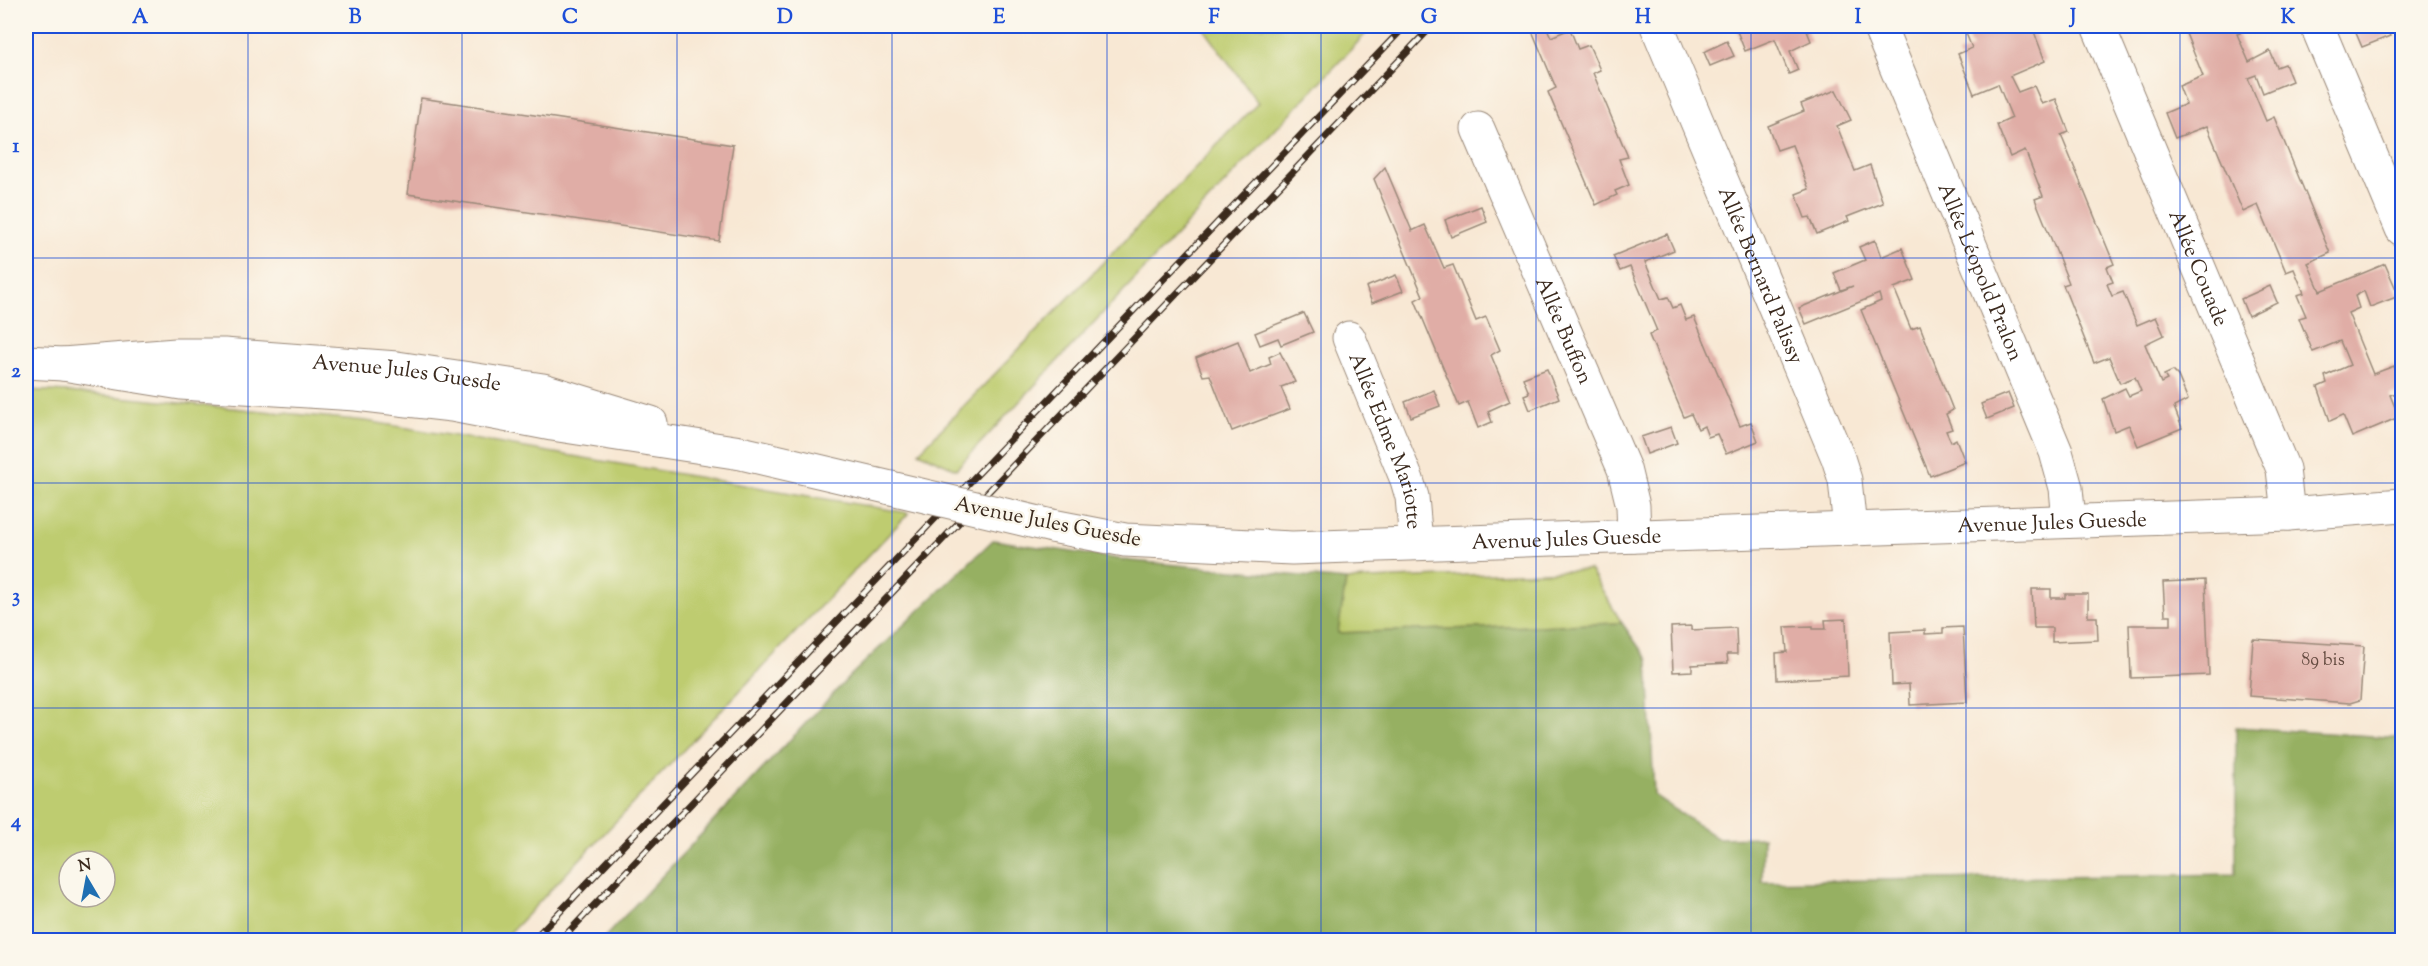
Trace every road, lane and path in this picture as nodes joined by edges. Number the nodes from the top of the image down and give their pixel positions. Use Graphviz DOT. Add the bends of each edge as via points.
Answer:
graph roads {
  1 [pos="1657,26"];
  2 [pos="1879,26"];
  3 [pos="2098,26"];
  4 [pos="2318,26"];
  5 [pos="1478,129"];
  6 [pos="2403,229"];
  7 [pos="1349,338"];
  8 [pos="26,362"];
  9 [pos="2403,505"];
  10 [pos="2289,514"];
  11 [pos="2069,521"];
  12 [pos="1850,529"];
  13 [pos="1634,536"];
  14 [pos="1416,543"];
  1 -- 12 [label="street, Allée Bernard Palissy" via="1838,458 1845,480"];
  2 -- 11 [label="street, Allée Léopold Pralon" via="2056,452 2066,488"];
  3 -- 10 [label="street, Allée Couade" via="2279,460"];
  4 -- 6 [label="street"];
  5 -- 13 [label="street, Allée Buffon" via="1624,469"];
  7 -- 14 [label="street, Allée Edme Mariotte" via="1407,480"];
  8 -- 14 [label="street, Avenue Jules Guesde, bridge" via="181,383 420,400 741,453 1125,540 1292,548"];
  9 -- 10 [label="street, Avenue Jules Guesde"];
  10 -- 11 [label="street, Avenue Jules Guesde"];
  11 -- 12 [label="street, Avenue Jules Guesde"];
  12 -- 13 [label="street, Avenue Jules Guesde"];
  13 -- 14 [label="street, Avenue Jules Guesde"];
}
